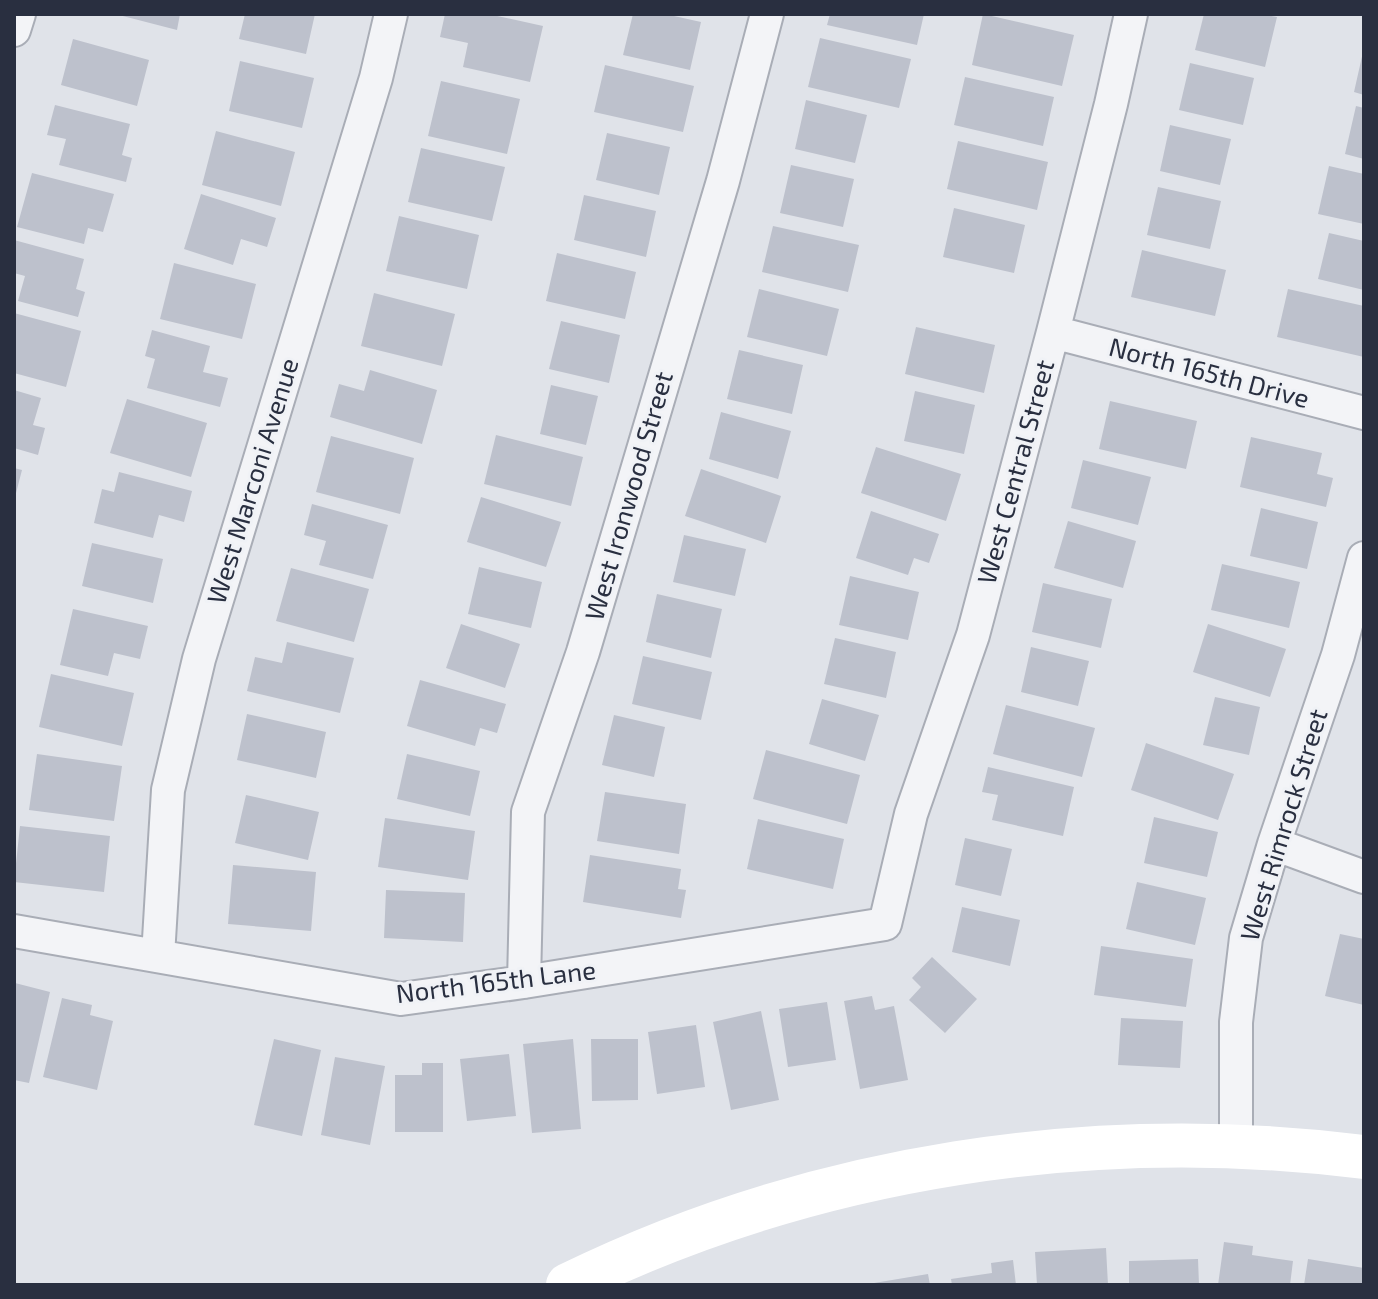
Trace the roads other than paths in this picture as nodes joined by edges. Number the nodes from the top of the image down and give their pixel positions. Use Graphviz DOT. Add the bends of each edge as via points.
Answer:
graph roads {
  1 [pos="19,14"];
  2 [pos="391,14"];
  3 [pos="767,14"];
  4 [pos="1131,14"];
  5 [pos="14,30"];
  6 [pos="1053,332"];
  7 [pos="1364,413"];
  8 [pos="1364,558"];
  9 [pos="1274,844"];
  10 [pos="1364,877"];
  11 [pos="885,924"];
  12 [pos="14,931"];
  13 [pos="158,956"];
  14 [pos="524,982"];
  15 [pos="1236,1145"];
  16 [pos="1364,1157"];
  17 [pos="568,1285"];
  1 -- 5 [label="street"];
  2 -- 13 [label="street, West Marconi Avenue" via="199,659 168,790"];
  3 -- 14 [label="street, West Ironwood Street" via="592,622 528,812"];
  4 -- 6 [label="street, West Central Street"];
  6 -- 7 [label="street, North 165th Drive"];
  6 -- 11 [label="street, West Central Street" via="973,635 911,814"];
  8 -- 9 [label="street, West Rimrock Street" via="1338,655"];
  9 -- 10 [label="street"];
  9 -- 15 [label="street, West Rimrock Street" via="1246,938 1236,1022"];
  11 -- 14 [label="street, North 165th Lane"];
  12 -- 13 [label="street, North 165th Lane"];
  13 -- 14 [label="street, North 165th Lane" via="401,999"];
  15 -- 16 [label="main road"];
  15 -- 17 [label="main road" via="1024,1153 893,1174 691,1231"];
}
